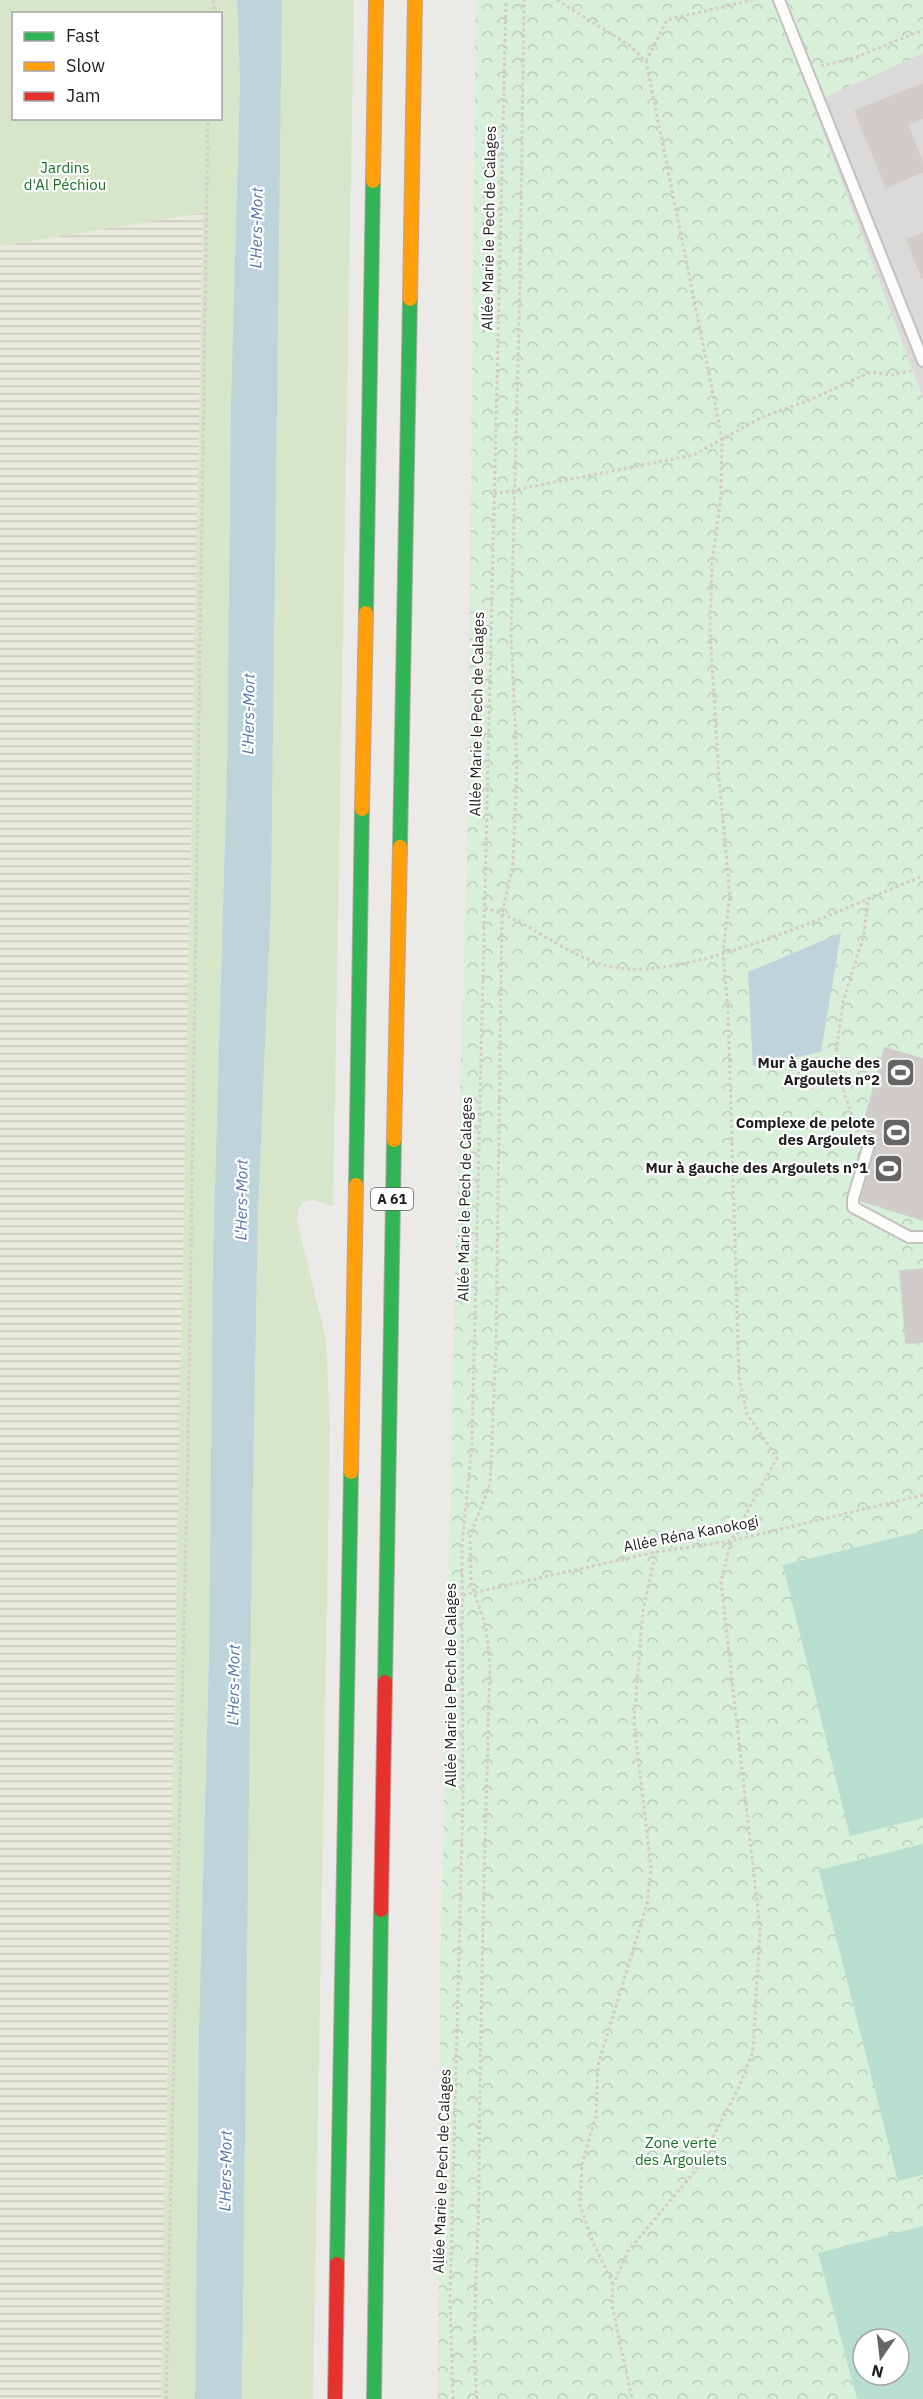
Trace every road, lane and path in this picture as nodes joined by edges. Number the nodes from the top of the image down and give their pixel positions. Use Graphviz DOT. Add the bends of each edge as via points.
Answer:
graph roads {
  1 [pos="376,0"];
  2 [pos="415,0"];
  3 [pos="506,0"];
  4 [pos="524,0"];
  5 [pos="557,0"];
  6 [pos="752,0"];
  7 [pos="779,0"];
  8 [pos="923,30"];
  9 [pos="646,61"];
  10 [pos="808,72"];
  11 [pos="208,120"];
  12 [pos="923,362"];
  13 [pos="923,367"];
  14 [pos="722,439"];
  15 [pos="513,490"];
  16 [pos="494,494"];
  17 [pos="923,876"];
  18 [pos="868,898"];
  19 [pos="485,908"];
  20 [pos="502,913"];
  21 [pos="723,952"];
  22 [pos="870,1141"];
  23 [pos="923,1237"];
  24 [pos="923,1495"];
  25 [pos="731,1541"];
  26 [pos="657,1552"];
  27 [pos="475,1594"];
  28 [pos="463,1595"];
  29 [pos="613,2285"];
  30 [pos="166,2399"];
  31 [pos="335,2399"];
  32 [pos="374,2399"];
  33 [pos="453,2399"];
  34 [pos="477,2399"];
  35 [pos="632,2399"];
  1 -- 31 [label="highway, A 61"];
  2 -- 32 [label="highway, A 61"];
  3 -- 16 [label="path, Allée Marie le Pech de Calages"];
  4 -- 15 [label="path"];
  5 -- 9 [label="path" via="629,45"];
  6 -- 9 [label="path" via="667,20"];
  7 -- 10 [label="lane"];
  8 -- 10 [label="path"];
  9 -- 14 [label="path"];
  10 -- 12 [label="lane"];
  11 -- 30 [label="path" via="188,1436"];
  13 -- 14 [label="path" via="892,375 871,372 762,417"];
  14 -- 15 [label="path" via="694,454 666,462"];
  14 -- 21 [label="path" via="710,630 730,896"];
  15 -- 16 [label="path"];
  15 -- 20 [label="path" via="510,635 517,766 513,865"];
  16 -- 19 [label="path, Allée Marie le Pech de Calages"];
  17 -- 18 [label="path"];
  18 -- 21 [label="path"];
  18 -- 22 [label="path" via="864,934 843,1002 836,1053 844,1092 859,1133"];
  19 -- 20 [label="path"];
  19 -- 28 [label="path, Allée Marie le Pech de Calages" via="472,1443 462,1545"];
  20 -- 21 [label="path" via="563,948 613,967 657,968"];
  20 -- 27 [label="path" via="496,1348 490,1484 470,1536 471,1583"];
  21 -- 25 [label="path" via="739,1377 747,1414 777,1458"];
  22 -- 23 [label="lane" via="853,1207 909,1237"];
  24 -- 25 [label="path, Allée Réna Kanokogi"];
  25 -- 26 [label="path, Allée Réna Kanokogi"];
  25 -- 29 [label="path" via="721,1582 760,1929 753,2052 696,2170 628,2251"];
  26 -- 27 [label="path, Allée Réna Kanokogi"];
  26 -- 29 [label="path" via="643,1610 634,1721 651,1869 647,1904 598,2065 596,2116 582,2164 580,2205"];
  27 -- 28 [label="path, Allée Réna Kanokogi"];
  27 -- 34 [label="path" via="486,1627 490,1665 473,2352"];
  28 -- 33 [label="path, Allée Marie le Pech de Calages" via="463,1812 450,2299"];
  29 -- 35 [label="path" via="612,2305"];
}
